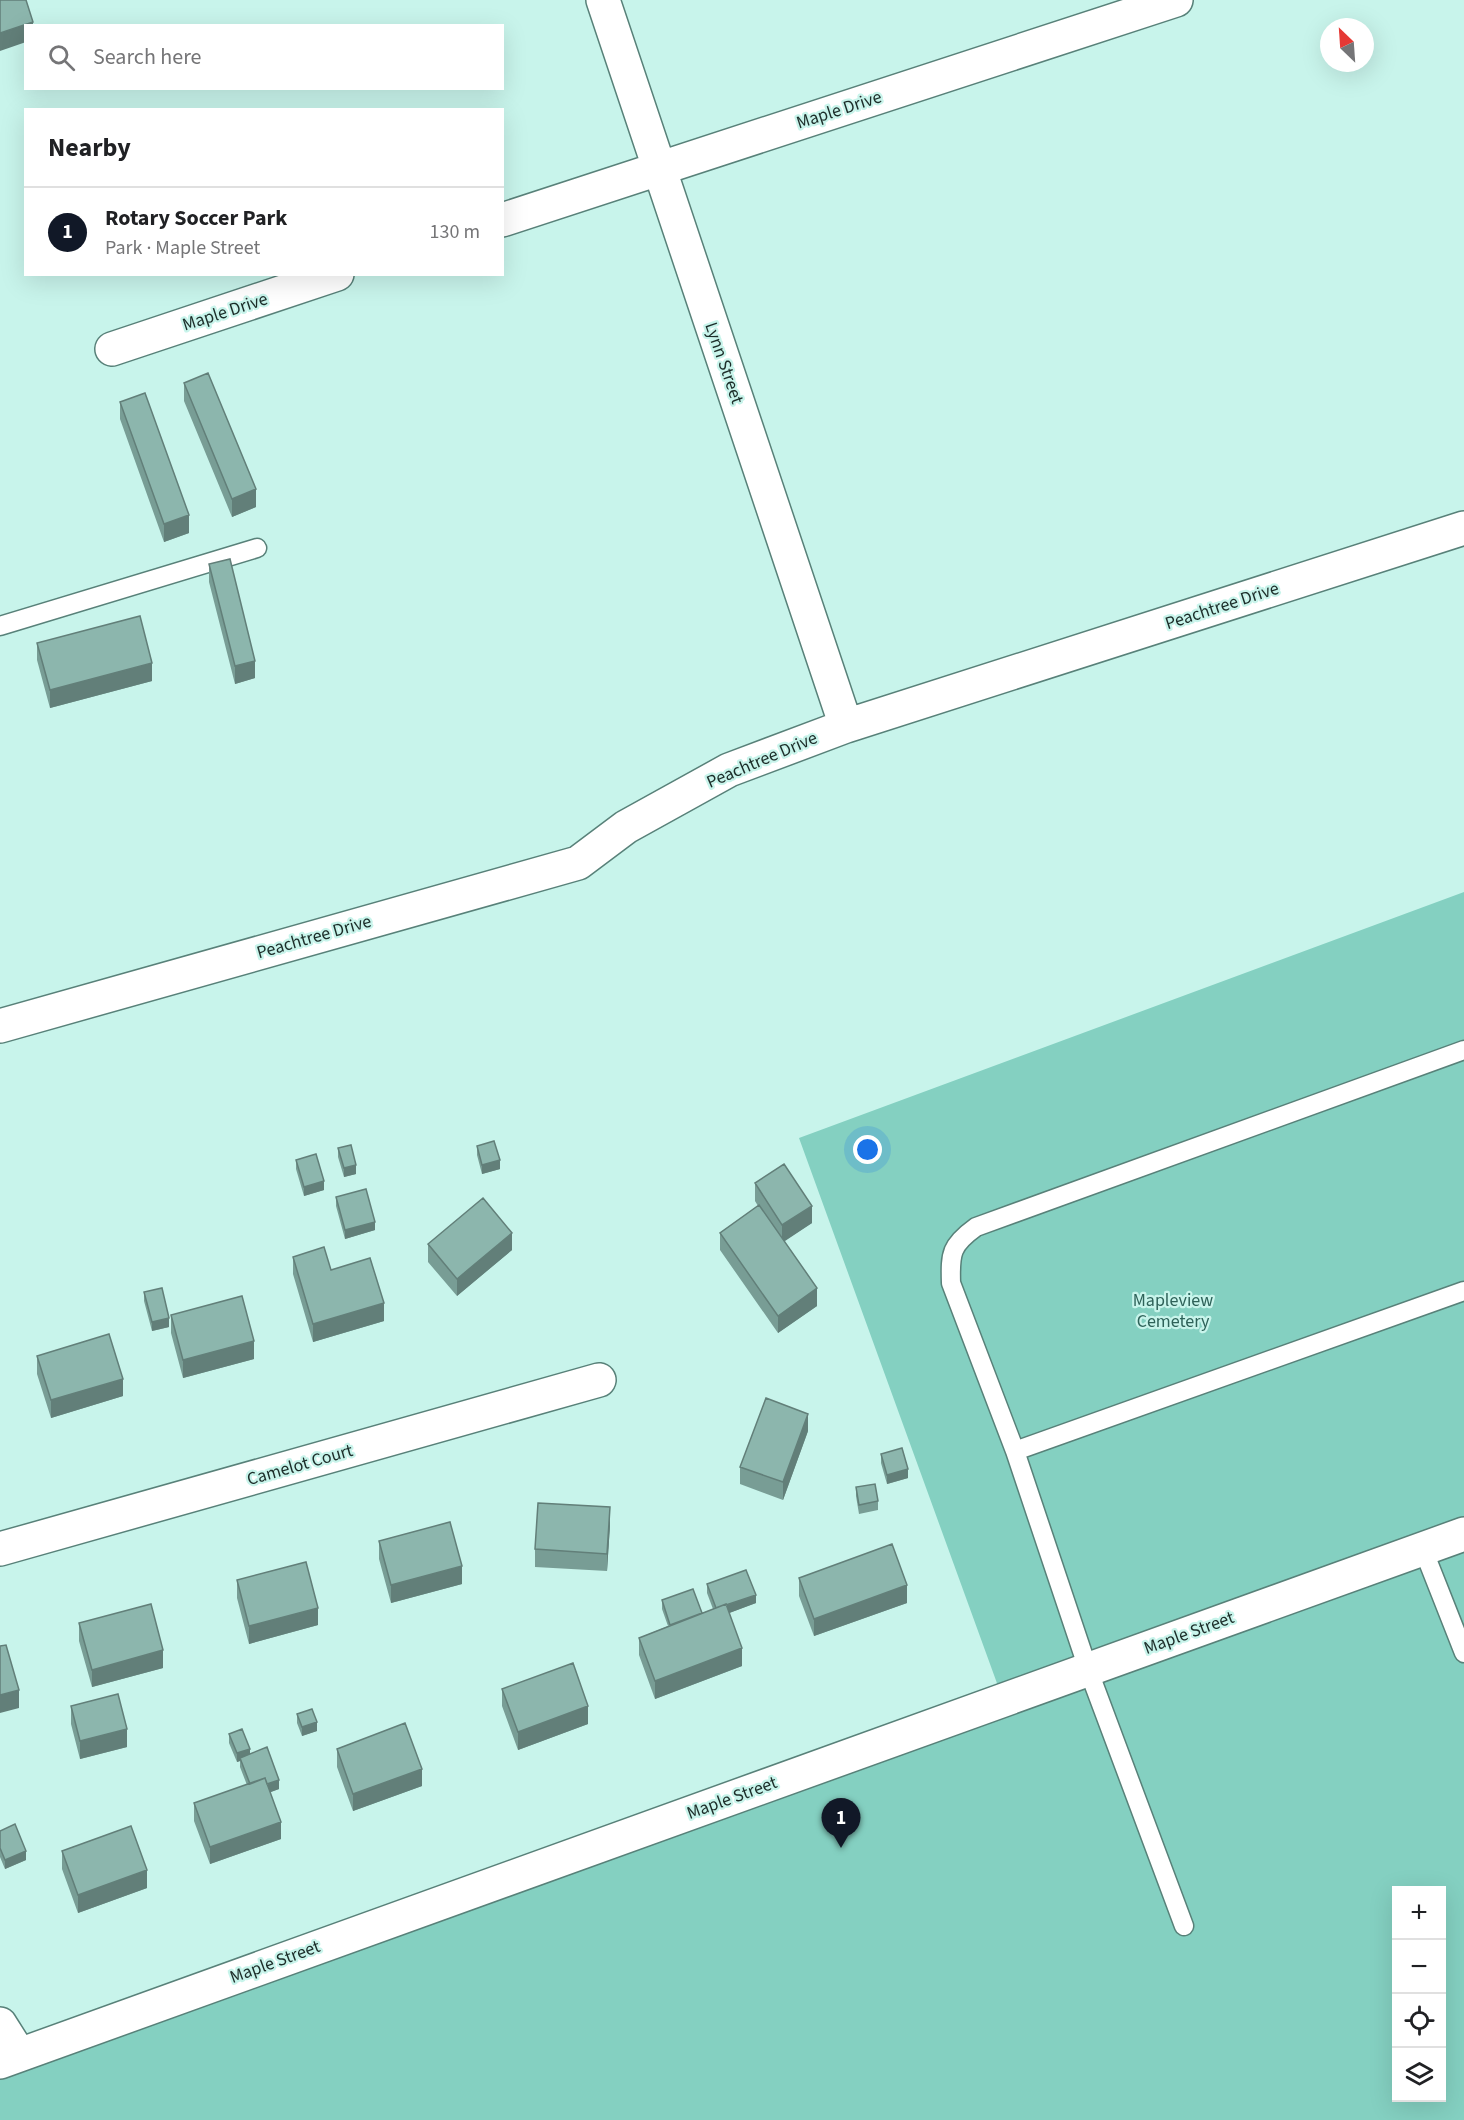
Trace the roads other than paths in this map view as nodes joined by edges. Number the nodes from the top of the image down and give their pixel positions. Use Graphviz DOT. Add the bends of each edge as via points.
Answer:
graph roads {
  1 [pos="603,0"];
  2 [pos="1176,0"];
  3 [pos="659,169"];
  4 [pos="504,219"];
  5 [pos="332,276"];
  6 [pos="112,349"];
  7 [pos="1464,528"];
  8 [pos="257,548"];
  9 [pos="0,626"];
  10 [pos="846,726"];
  11 [pos="0,1026"];
  12 [pos="1464,1050"];
  13 [pos="1464,1291"];
  14 [pos="599,1380"];
  15 [pos="1015,1451"];
  16 [pos="1464,1534"];
  17 [pos="1423,1549"];
  18 [pos="0,1550"];
  19 [pos="1464,1653"];
  20 [pos="1088,1669"];
  21 [pos="1184,1926"];
  22 [pos="0,2024"];
  23 [pos="9,2058"];
  1 -- 3 [label="street, Lynn Street"];
  2 -- 3 [label="street, Maple Drive"];
  3 -- 4 [label="street, Maple Drive"];
  3 -- 10 [label="street, Lynn Street"];
  5 -- 6 [label="street, Maple Drive"];
  7 -- 10 [label="street, Peachtree Drive"];
  8 -- 9 [label="lane"];
  10 -- 11 [label="street, Peachtree Drive" via="729,770 626,827 578,863"];
  12 -- 15 [label="lane" via="976,1227 962,1237 951,1253 951,1282"];
  13 -- 15 [label="lane"];
  14 -- 18 [label="street, Camelot Court"];
  15 -- 20 [label="lane"];
  16 -- 17 [label="street, Maple Street"];
  17 -- 19 [label="lane"];
  17 -- 20 [label="street, Maple Street"];
  20 -- 21 [label="lane"];
  20 -- 23 [label="street, Maple Street"];
  22 -- 23 [label="street"];
}
